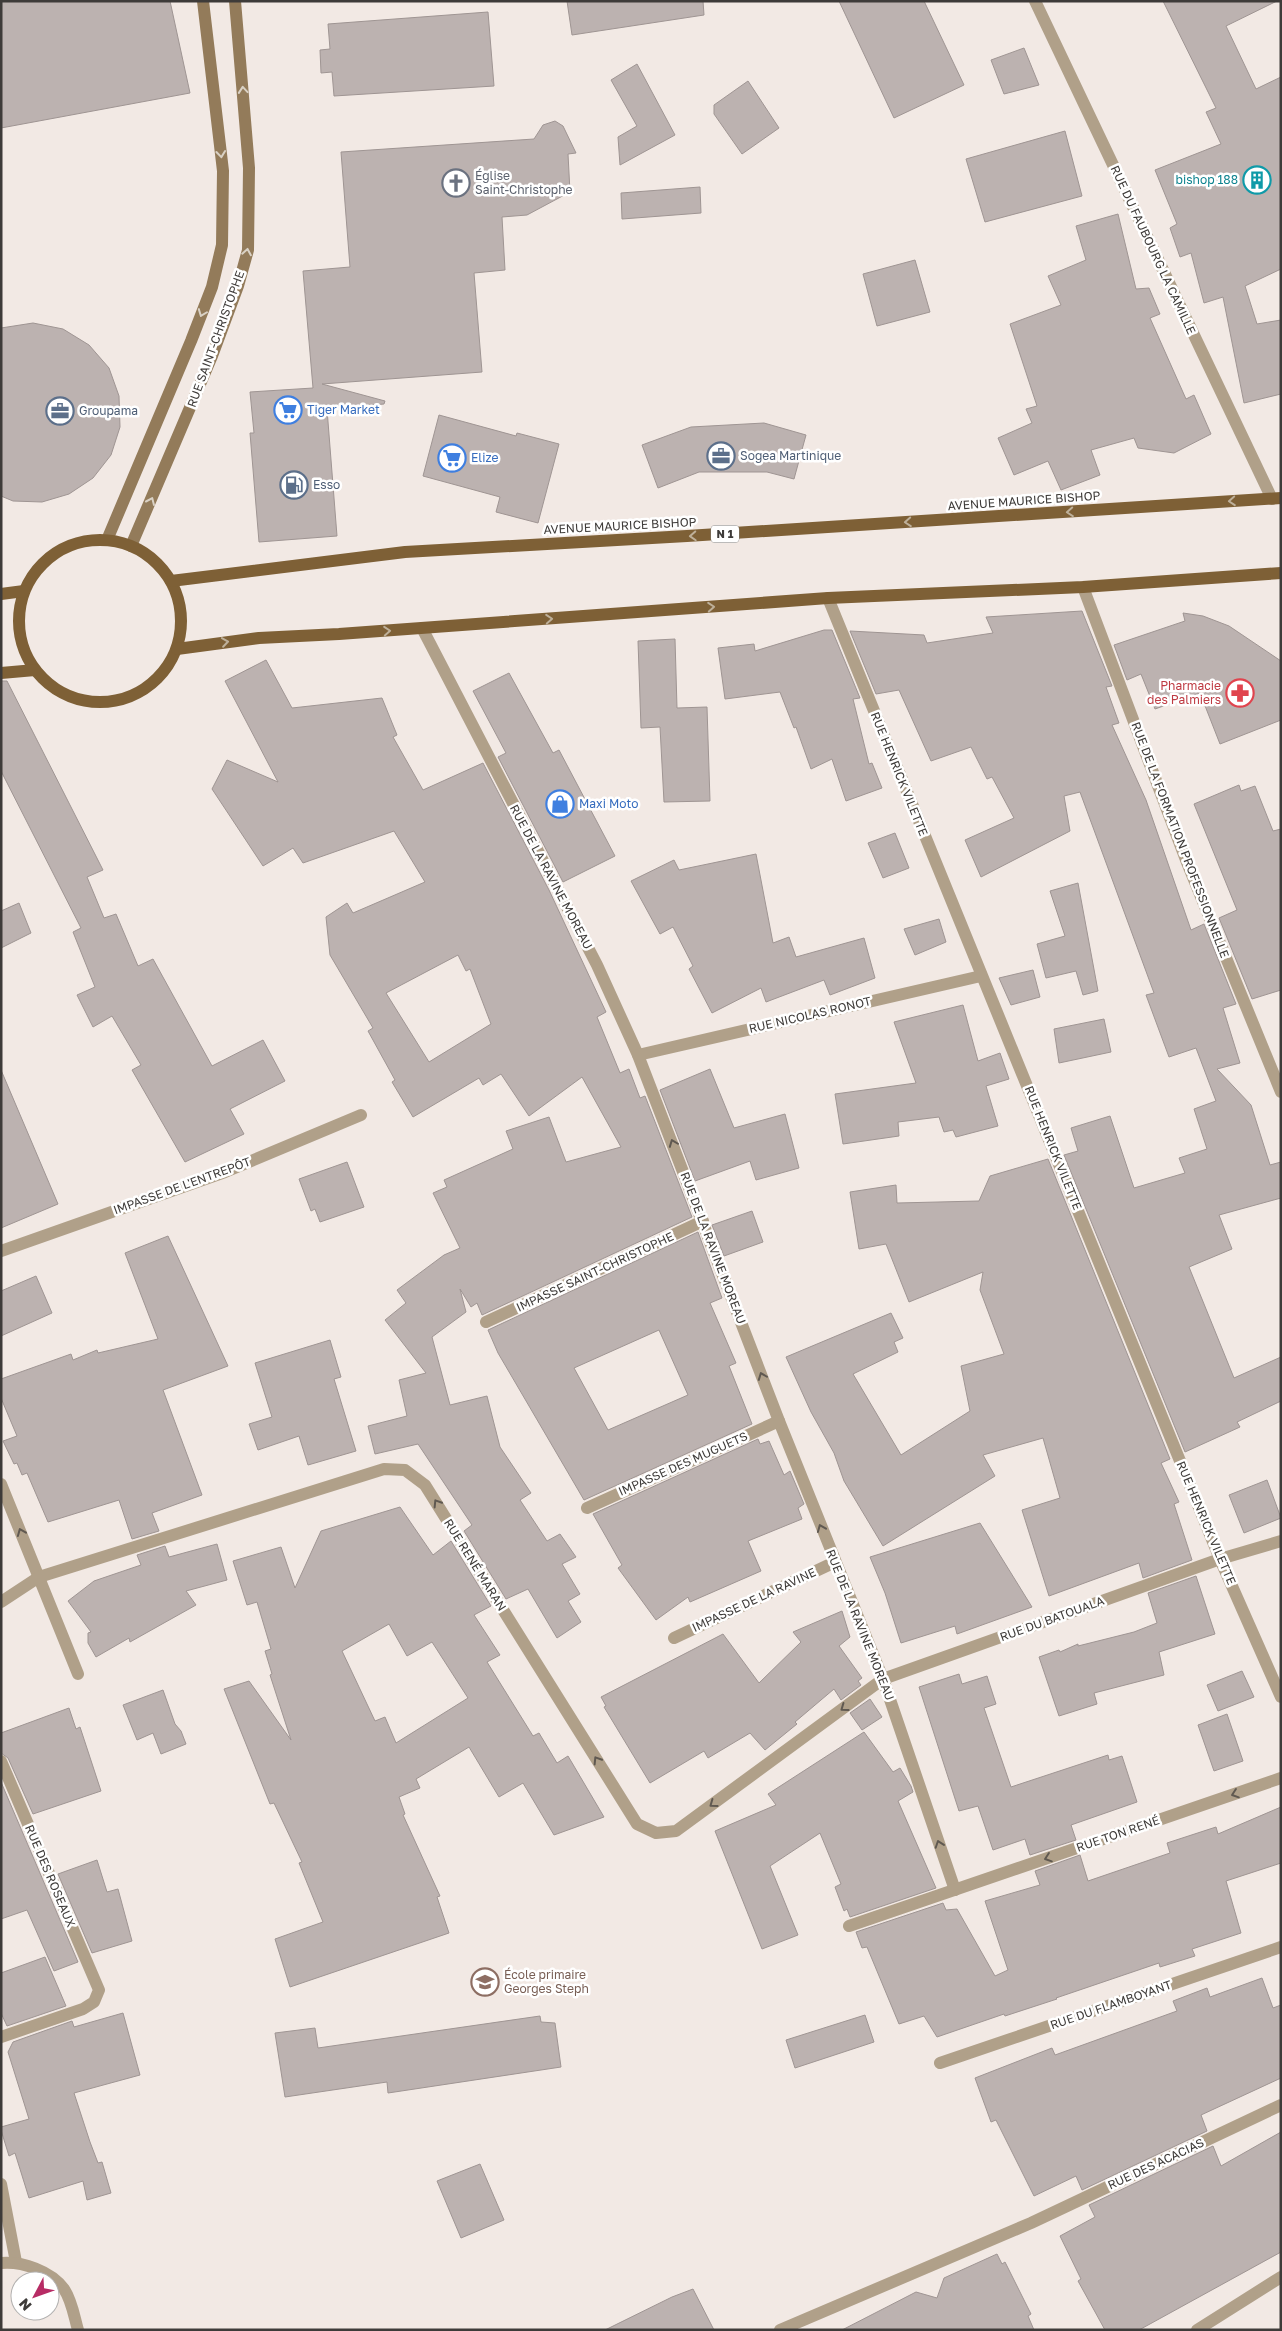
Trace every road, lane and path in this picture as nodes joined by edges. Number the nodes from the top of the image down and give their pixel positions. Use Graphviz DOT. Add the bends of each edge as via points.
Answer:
graph roads {
  1 [pos="203,1"];
  2 [pos="234,1"];
  3 [pos="1035,1"];
  4 [pos="1276,498"];
  5 [pos="107,540"];
  6 [pos="131,546"];
  7 [pos="1281,574"];
  8 [pos="171,581"];
  9 [pos="1083,587"];
  10 [pos="24,592"];
  11 [pos="1,594"];
  12 [pos="828,598"];
  13 [pos="422,628"];
  14 [pos="177,649"];
  15 [pos="35,670"];
  16 [pos="1,673"];
  17 [pos="981,976"];
  18 [pos="638,1055"];
  19 [pos="1281,1092"];
  20 [pos="360,1115"];
  21 [pos="703,1221"];
  22 [pos="1,1251"];
  23 [pos="486,1322"];
  24 [pos="779,1421"];
  25 [pos="1,1484"];
  26 [pos="587,1508"];
  27 [pos="1281,1541"];
  28 [pos="1220,1559"];
  29 [pos="835,1562"];
  30 [pos="39,1577"];
  31 [pos="1,1602"];
  32 [pos="674,1638"];
  33 [pos="78,1674"];
  34 [pos="883,1679"];
  35 [pos="1281,1697"];
  36 [pos="1,1761"];
  37 [pos="1281,1778"];
  38 [pos="955,1890"];
  39 [pos="849,1926"];
  40 [pos="1281,1947"];
  41 [pos="1,2036"];
  42 [pos="940,2063"];
  43 [pos="1281,2105"];
  44 [pos="1,2184"];
  45 [pos="16,2262"];
  46 [pos="1,2264"];
  47 [pos="1281,2277"];
  48 [pos="78,2330"];
  49 [pos="780,2330"];
  50 [pos="1197,2330"];
  1 -- 5 [label="main road, RUE SAINT-CHRISTOPHE, one-way" via="223,171 222,245 212,288"];
  6 -- 2 [label="main road, RUE SAINT-CHRISTOPHE, one-way" via="212,356 248,250 249,168"];
  3 -- 4 [label="street, RUE DU FAUBOURG LA CAMILLE"];
  4 -- 8 [label="main road, AVENUE MAURICE BISHOP / N 1, one-way" via="405,552"];
  5 -- 6 [label="main road"];
  5 -- 10 [label="main road" via="72,544 57,552 38,569"];
  6 -- 8 [label="main road" via="160,566"];
  7 -- 9 [label="main road"];
  8 -- 14 [label="main road" via="181,612"];
  9 -- 12 [label="main road"];
  9 -- 19 [label="street, RUE DE LA FORMATION PROFESSIONNELLE" via="1186,860"];
  10 -- 11 [label="main road"];
  10 -- 15 [label="main road" via="19,627 27,656"];
  13 -- 12 [label="main road, one-way"];
  12 -- 17 [label="street, RUE HENRICK VILETTE"];
  14 -- 13 [label="main road, one-way" via="259,638"];
  13 -- 18 [label="street, RUE DE LA RAVINE MOREAU" via="597,965"];
  14 -- 15 [label="main road" via="152,685 133,696 112,702 91,702 69,696"];
  15 -- 16 [label="main road"];
  17 -- 18 [label="street, RUE NICOLAS RONOT"];
  17 -- 28 [label="street, RUE HENRICK VILETTE"];
  21 -- 18 [label="street, RUE DE LA RAVINE MOREAU, one-way"];
  20 -- 22 [label="street, IMPASSE DE L'ENTREPÔT" via="225,1172"];
  21 -- 23 [label="street, IMPASSE SAINT-CHRISTOPHE"];
  24 -- 21 [label="street, RUE DE LA RAVINE MOREAU, one-way"];
  24 -- 26 [label="street, IMPASSE DES MUGUETS"];
  29 -- 24 [label="street, RUE DE LA RAVINE MOREAU, one-way"];
  30 -- 25 [label="street, one-way"];
  27 -- 28 [label="street, RUE DU BATOUALA"];
  28 -- 34 [label="street, RUE DU BATOUALA"];
  28 -- 35 [label="street, RUE HENRICK VILETTE"];
  29 -- 32 [label="street, IMPASSE DE LA RAVINE"];
  29 -- 34 [label="street, RUE DE LA RAVINE MOREAU"];
  30 -- 31 [label="street, RUE RENÉ MARAN"];
  30 -- 33 [label="street"];
  34 -- 30 [label="street, RUE RENÉ MARAN, one-way" via="676,1831 656,1833 637,1824 425,1484 406,1470 384,1469"];
  38 -- 34 [label="street, RUE DE LA RAVINE MOREAU, one-way"];
  36 -- 41 [label="street, RUE DES ROSEAUX" via="99,1990 94,2002 83,2009"];
  37 -- 38 [label="street, RUE TON RENÉ, one-way"];
  38 -- 39 [label="street, RUE TON RENÉ"];
  40 -- 42 [label="street, RUE DU FLAMBOYANT"];
  43 -- 49 [label="street, RUE DES ACACIAS" via="1031,2223"];
  44 -- 45 [label="street"];
  45 -- 46 [label="street"];
  45 -- 48 [label="street" via="45,2274 64,2288"];
  47 -- 50 [label="street"];
}
